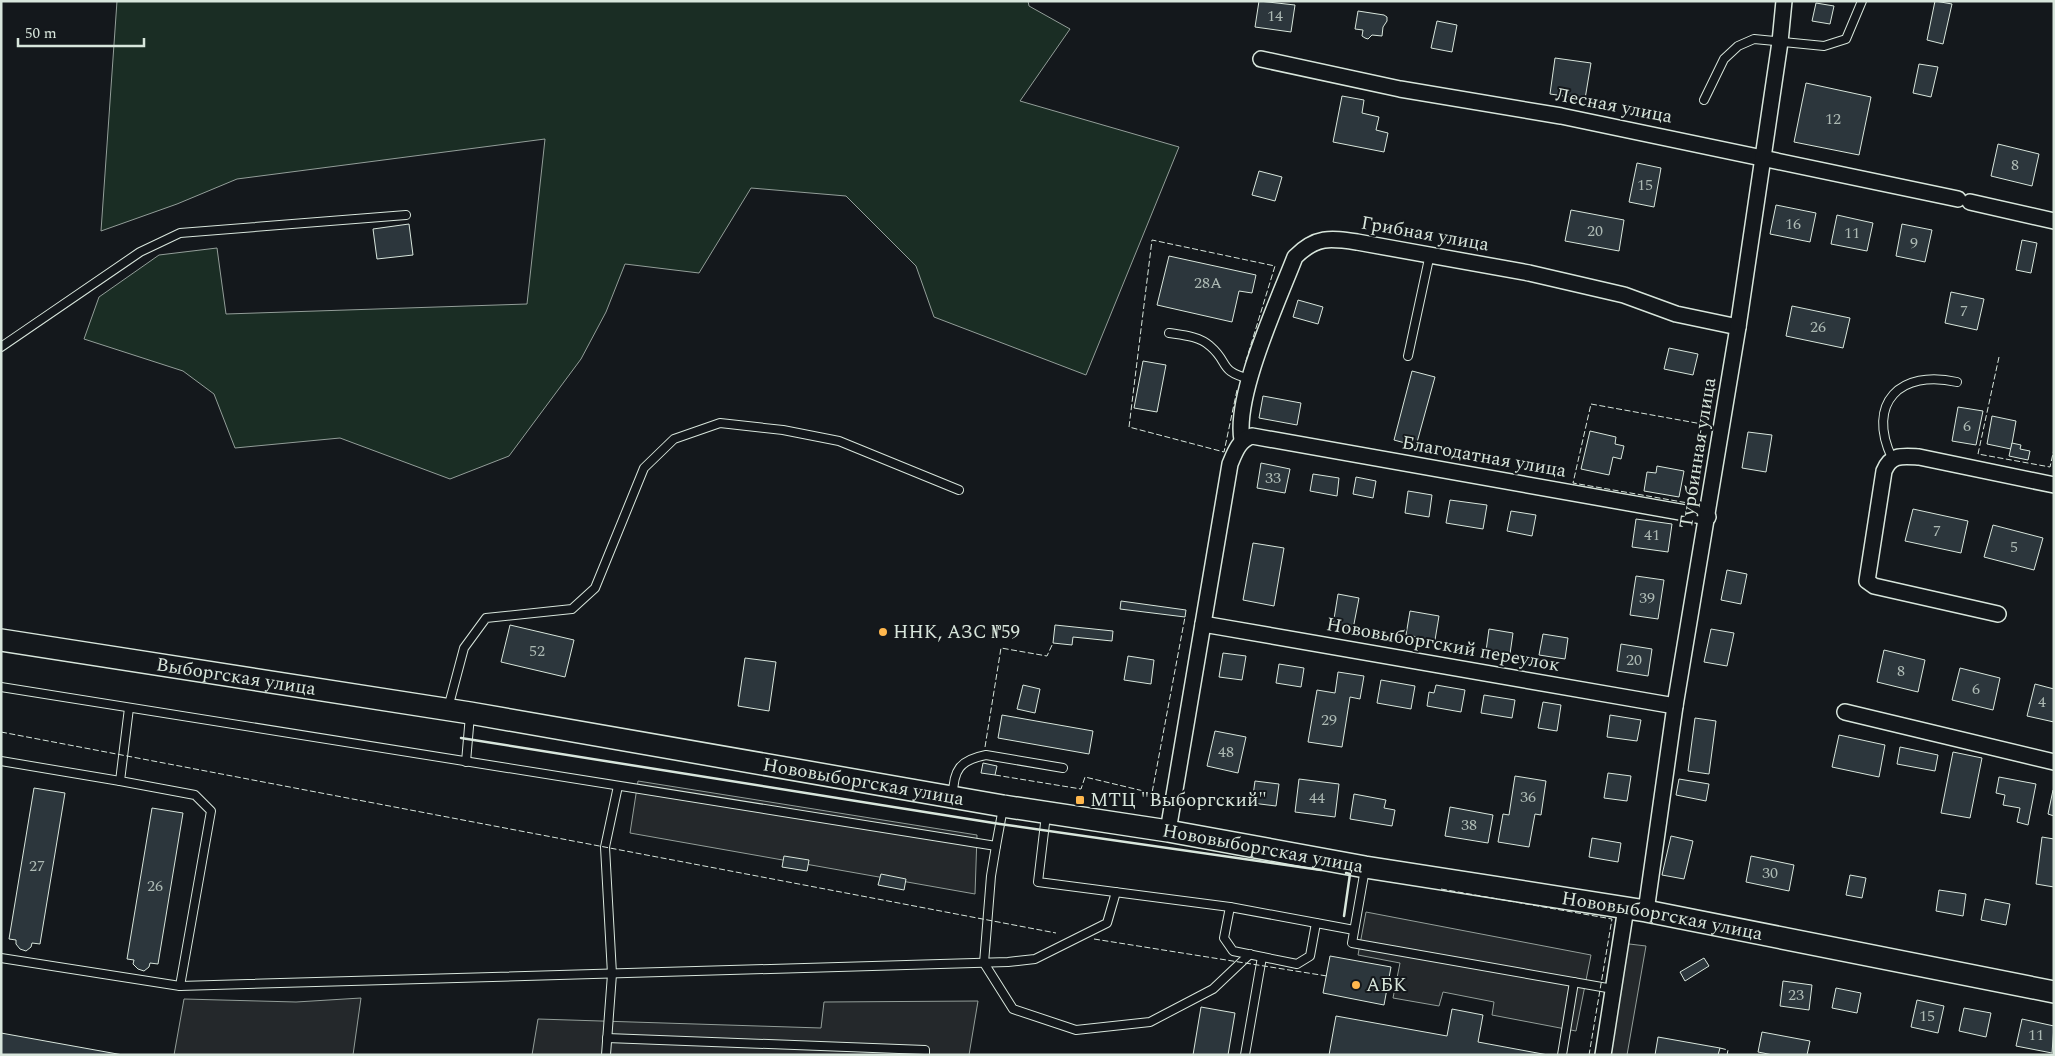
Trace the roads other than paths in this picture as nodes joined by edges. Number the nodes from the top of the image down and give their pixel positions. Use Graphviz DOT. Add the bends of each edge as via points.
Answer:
graph roads {
  1 [pos="1784,1"];
  2 [pos="1862,1"];
  3 [pos="1780,42"];
  4 [pos="1261,59"];
  5 [pos="1704,100"];
  6 [pos="1764,157"];
  7 [pos="406,215"];
  8 [pos="2054,221"];
  9 [pos="1430,254"];
  10 [pos="1738,327"];
  11 [pos="1169,333"];
  12 [pos="1,347"];
  13 [pos="1408,356"];
  14 [pos="1250,378"];
  15 [pos="1957,382"];
  16 [pos="1247,438"];
  17 [pos="1892,458"];
  18 [pos="2054,485"];
  19 [pos="959,490"];
  20 [pos="1708,517"];
  21 [pos="1998,614"];
  22 [pos="1203,624"];
  23 [pos="1,640"];
  24 [pos="1,687"];
  25 [pos="1675,706"];
  26 [pos="129,708"];
  27 [pos="448,710"];
  28 [pos="1844,712"];
  29 [pos="470,713"];
  30 [pos="1,761"];
  31 [pos="466,762"];
  32 [pos="2054,762"];
  33 [pos="1063,768"];
  34 [pos="120,781"];
  35 [pos="618,786"];
  36 [pos="953,798"];
  37 [pos="1003,806"];
  38 [pos="1046,812"];
  39 [pos="1168,831"];
  40 [pos="996,846"];
  41 [pos="1365,867"];
  42 [pos="1116,892"];
  43 [pos="1230,907"];
  44 [pos="1636,910"];
  45 [pos="1316,923"];
  46 [pos="1354,930"];
  47 [pos="1250,954"];
  48 [pos="1262,957"];
  49 [pos="1,958"];
  50 [pos="984,963"];
  51 [pos="612,974"];
  52 [pos="1574,982"];
  53 [pos="180,986"];
  54 [pos="1614,988"];
  55 [pos="2054,992"];
  56 [pos="607,1038"];
  57 [pos="606,1055"];
  58 [pos="924,1055"];
  59 [pos="1245,1055"];
  60 [pos="1562,1055"];
  61 [pos="1603,1055"];
  1 -- 3 [label="street, Турбинная улица"];
  2 -- 3 [label="lane" via="1846,39 1824,46"];
  3 -- 5 [label="lane" via="1754,39 1738,46 1724,60"];
  3 -- 6 [label="street, Турбинная улица"];
  4 -- 6 [label="street, Лесная улица" via="1400,89 1562,116"];
  6 -- 8 [label="street, Лесная улица"];
  6 -- 10 [label="street, Турбинная улица"];
  7 -- 12 [label="lane" via="180,233 140,252"];
  9 -- 10 [label="street, Грибная улица" via="1624,295 1676,314"];
  9 -- 13 [label="lane"];
  9 -- 14 [label="street, Грибная улица" via="1338,239 1307,245 1295,257"];
  10 -- 20 [label="street, Турбинная улица"];
  11 -- 14 [label="lane" via="1200,339 1209,345 1227,370"];
  14 -- 16 [label="street, Грибная улица" via="1240,429"];
  15 -- 17 [label="lane" via="1913,382 1895,392 1886,406 1884,427 1886,446"];
  16 -- 20 [label="street, Благодатная улица"];
  16 -- 22 [label="street" via="1236,449 1230,464"];
  17 -- 18 [label="street" via="1919,457"];
  17 -- 21 [label="street" via="1884,471 1867,580 1874,586"];
  19 -- 27 [label="lane" via="839,441 783,430 720,422 674,439 644,468 595,588 572,609 486,618 464,648"];
  20 -- 25 [label="street, Турбинная улица"];
  22 -- 25 [label="street, Нововыборгский переулок"];
  22 -- 39 [label="street"];
  23 -- 27 [label="street, Выборгская улица"];
  24 -- 26 [label="lane"];
  25 -- 44 [label="street, Турбинная улица"];
  26 -- 31 [label="lane"];
  26 -- 34 [label="lane"];
  27 -- 29 [label="street, Выборгская улица"];
  28 -- 32 [label="street"];
  29 -- 31 [label="lane"];
  29 -- 36 [label="street, Нововыборгская улица"];
  30 -- 34 [label="lane"];
  31 -- 35 [label="lane"];
  33 -- 36 [label="lane" via="986,755 973,758 956,772"];
  34 -- 53 [label="lane" via="195,795 211,811"];
  35 -- 40 [label="lane"];
  35 -- 51 [label="lane" via="605,847"];
  36 -- 37 [label="street, Нововыборгская улица"];
  37 -- 38 [label="street, Нововыборгская улица"];
  37 -- 40 [label="lane"];
  38 -- 39 [label="street, Нововыборгская улица"];
  38 -- 42 [label="lane" via="1038,882"];
  39 -- 41 [label="street, Нововыборгская улица"];
  40 -- 50 [label="lane"];
  41 -- 44 [label="street, Нововыборгская улица"];
  41 -- 46 [label="lane"];
  42 -- 43 [label="lane"];
  42 -- 50 [label="lane" via="1107,923 1035,959"];
  43 -- 45 [label="lane"];
  43 -- 47 [label="lane" via="1224,938 1233,951"];
  44 -- 54 [label="street, Турбинная улица"];
  44 -- 55 [label="street, Нововыборгская улица"];
  45 -- 46 [label="lane"];
  45 -- 48 [label="lane" via="1310,956 1297,964"];
  46 -- 52 [label="lane" via="1352,943"];
  47 -- 48 [label="lane"];
  47 -- 50 [label="lane" via="1213,989 1150,1022 1076,1030 1012,1009"];
  48 -- 59 [label="lane"];
  49 -- 53 [label="lane"];
  50 -- 51 [label="lane"];
  51 -- 53 [label="lane"];
  51 -- 56 [label="lane"];
  52 -- 54 [label="lane"];
  52 -- 60 [label="lane"];
  54 -- 61 [label="street, Турбинная улица"];
  56 -- 57 [label="lane"];
  56 -- 58 [label="lane" via="926,1050"];
}
